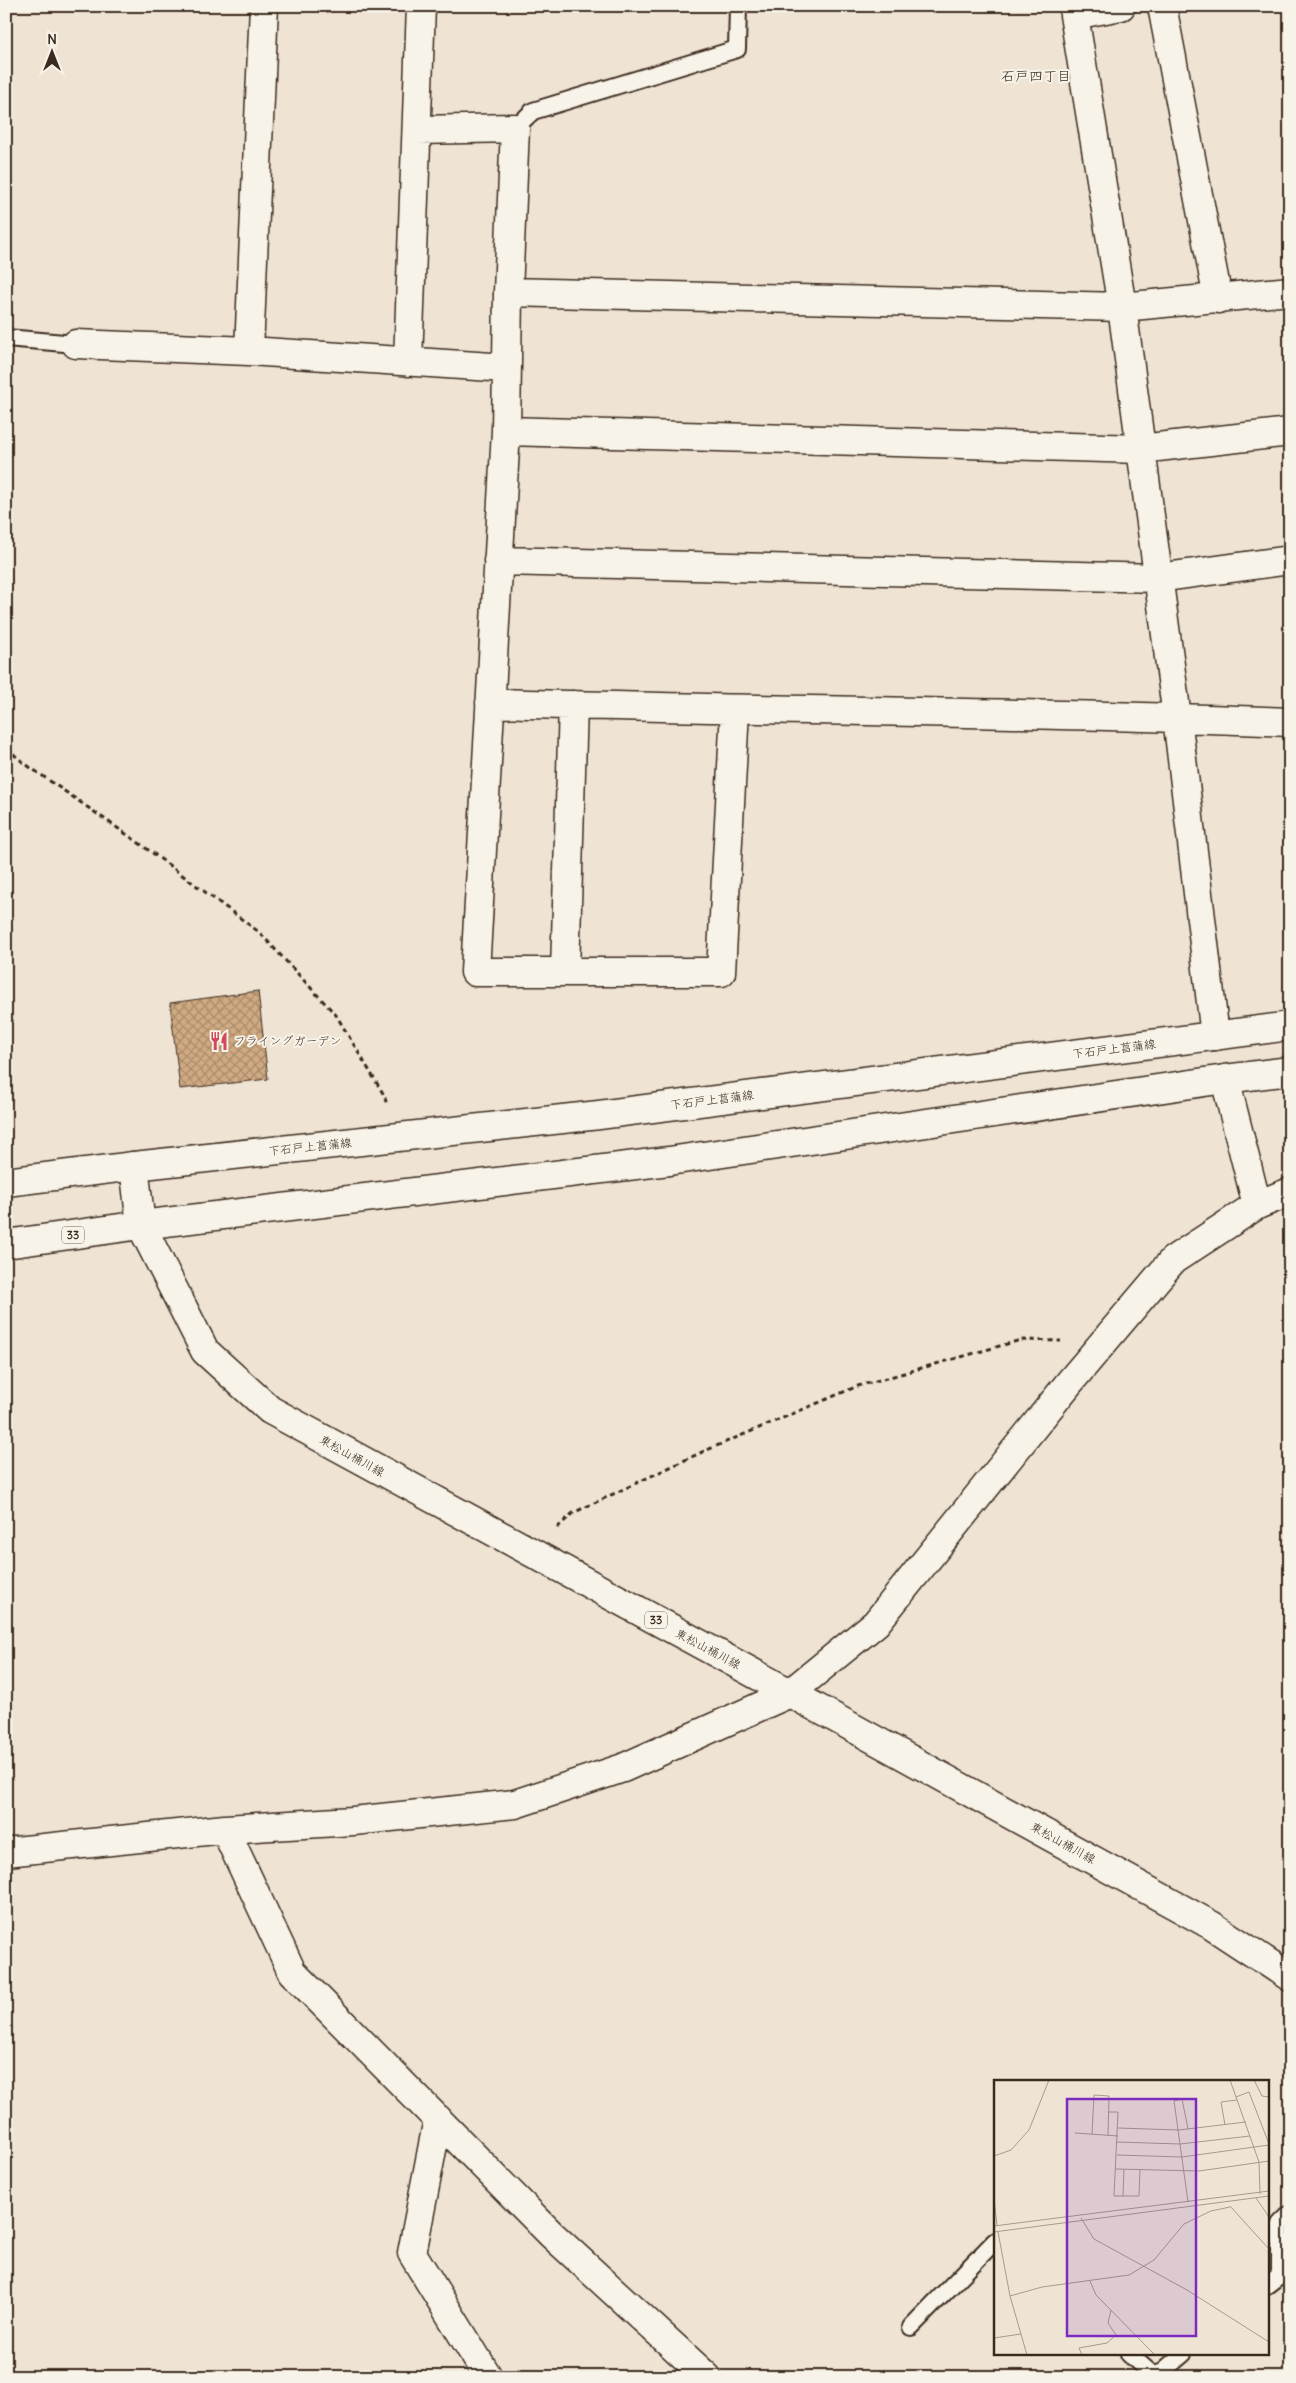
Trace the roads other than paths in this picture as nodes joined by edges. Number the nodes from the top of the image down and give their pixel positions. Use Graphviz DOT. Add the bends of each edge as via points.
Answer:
graph roads {
  1 [pos="264,6"];
  2 [pos="421,6"];
  3 [pos="738,6"];
  4 [pos="1121,6"];
  5 [pos="1162,6"];
  6 [pos="515,128"];
  7 [pos="418,130"];
  8 [pos="1290,291"];
  9 [pos="508,292"];
  10 [pos="1218,299"];
  11 [pos="1122,306"];
  12 [pos="6,338"];
  13 [pos="76,344"];
  14 [pos="249,351"];
  15 [pos="408,362"];
  16 [pos="507,368"];
  17 [pos="506,431"];
  18 [pos="1290,432"];
  19 [pos="1140,449"];
  20 [pos="1290,560"];
  21 [pos="498,561"];
  22 [pos="1158,578"];
  23 [pos="490,703"];
  24 [pos="573,705"];
  25 [pos="736,710"];
  26 [pos="1177,718"];
  27 [pos="1290,722"];
  28 [pos="565,972"];
  29 [pos="1290,1026"];
  30 [pos="1214,1036"];
  31 [pos="1290,1071"];
  32 [pos="1225,1079"];
  33 [pos="134,1166"];
  34 [pos="6,1182"];
  35 [pos="1290,1192"];
  36 [pos="1257,1205"];
  37 [pos="141,1226"];
  38 [pos="6,1244"];
  39 [pos="790,1693"];
  40 [pos="226,1829"];
  41 [pos="6,1852"];
  42 [pos="1290,1977"];
  43 [pos="438,2119"];
  44 [pos="1290,2214"];
  45 [pos="994,2241"];
  46 [pos="1268,2284"];
  47 [pos="911,2327"];
  48 [pos="1131,2356"];
  49 [pos="1181,2356"];
  50 [pos="486,2377"];
  51 [pos="707,2377"];
  52 [pos="1155,2377"];
  1 -- 14 [label="street"];
  2 -- 7 [label="street"];
  3 -- 6 [label="lane" via="737,49 533,111"];
  4 -- 11 [label="street" via="1074,15"];
  5 -- 10 [label="street"];
  6 -- 7 [label="street"];
  6 -- 9 [label="street"];
  7 -- 15 [label="street"];
  8 -- 10 [label="street"];
  9 -- 11 [label="street"];
  9 -- 16 [label="street"];
  10 -- 11 [label="street"];
  11 -- 19 [label="street"];
  12 -- 13 [label="lane"];
  13 -- 14 [label="street"];
  14 -- 15 [label="street"];
  15 -- 16 [label="street"];
  16 -- 17 [label="street"];
  17 -- 19 [label="street"];
  17 -- 21 [label="street"];
  18 -- 19 [label="street"];
  19 -- 22 [label="street"];
  20 -- 22 [label="street"];
  21 -- 22 [label="street"];
  21 -- 23 [label="street"];
  22 -- 26 [label="street"];
  23 -- 24 [label="street"];
  23 -- 28 [label="street" via="476,972"];
  24 -- 25 [label="street"];
  24 -- 28 [label="street"];
  25 -- 26 [label="street"];
  25 -- 28 [label="street" via="720,972"];
  26 -- 27 [label="street"];
  26 -- 30 [label="street"];
  29 -- 30 [label="street, 下石戸上菖蒲線"];
  30 -- 33 [label="street, 下石戸上菖蒲線" via="599,1115"];
  31 -- 32 [label="street"];
  32 -- 36 [label="street"];
  32 -- 37 [label="street" via="669,1161"];
  33 -- 34 [label="street"];
  33 -- 37 [label="street, 東松山桶川線 / 33"];
  35 -- 36 [label="street"];
  36 -- 39 [label="street" via="1173,1260 876,1623"];
  37 -- 38 [label="street, 33"];
  37 -- 39 [label="street, 東松山桶川線 / 33" via="205,1351 270,1410"];
  39 -- 40 [label="street" via="623,1768 515,1804 353,1821"];
  39 -- 42 [label="street, 東松山桶川線 / 33" via="1210,1924"];
  40 -- 41 [label="street"];
  40 -- 43 [label="street" via="292,1972"];
  43 -- 50 [label="street" via="412,2252"];
  43 -- 51 [label="street" via="551,2234"];
  44 -- 46 [label="lane" via="1280,2224 1280,2275"];
  45 -- 47 [label="lane"];
  48 -- 52 [label="lane"];
  49 -- 52 [label="lane"];
}
